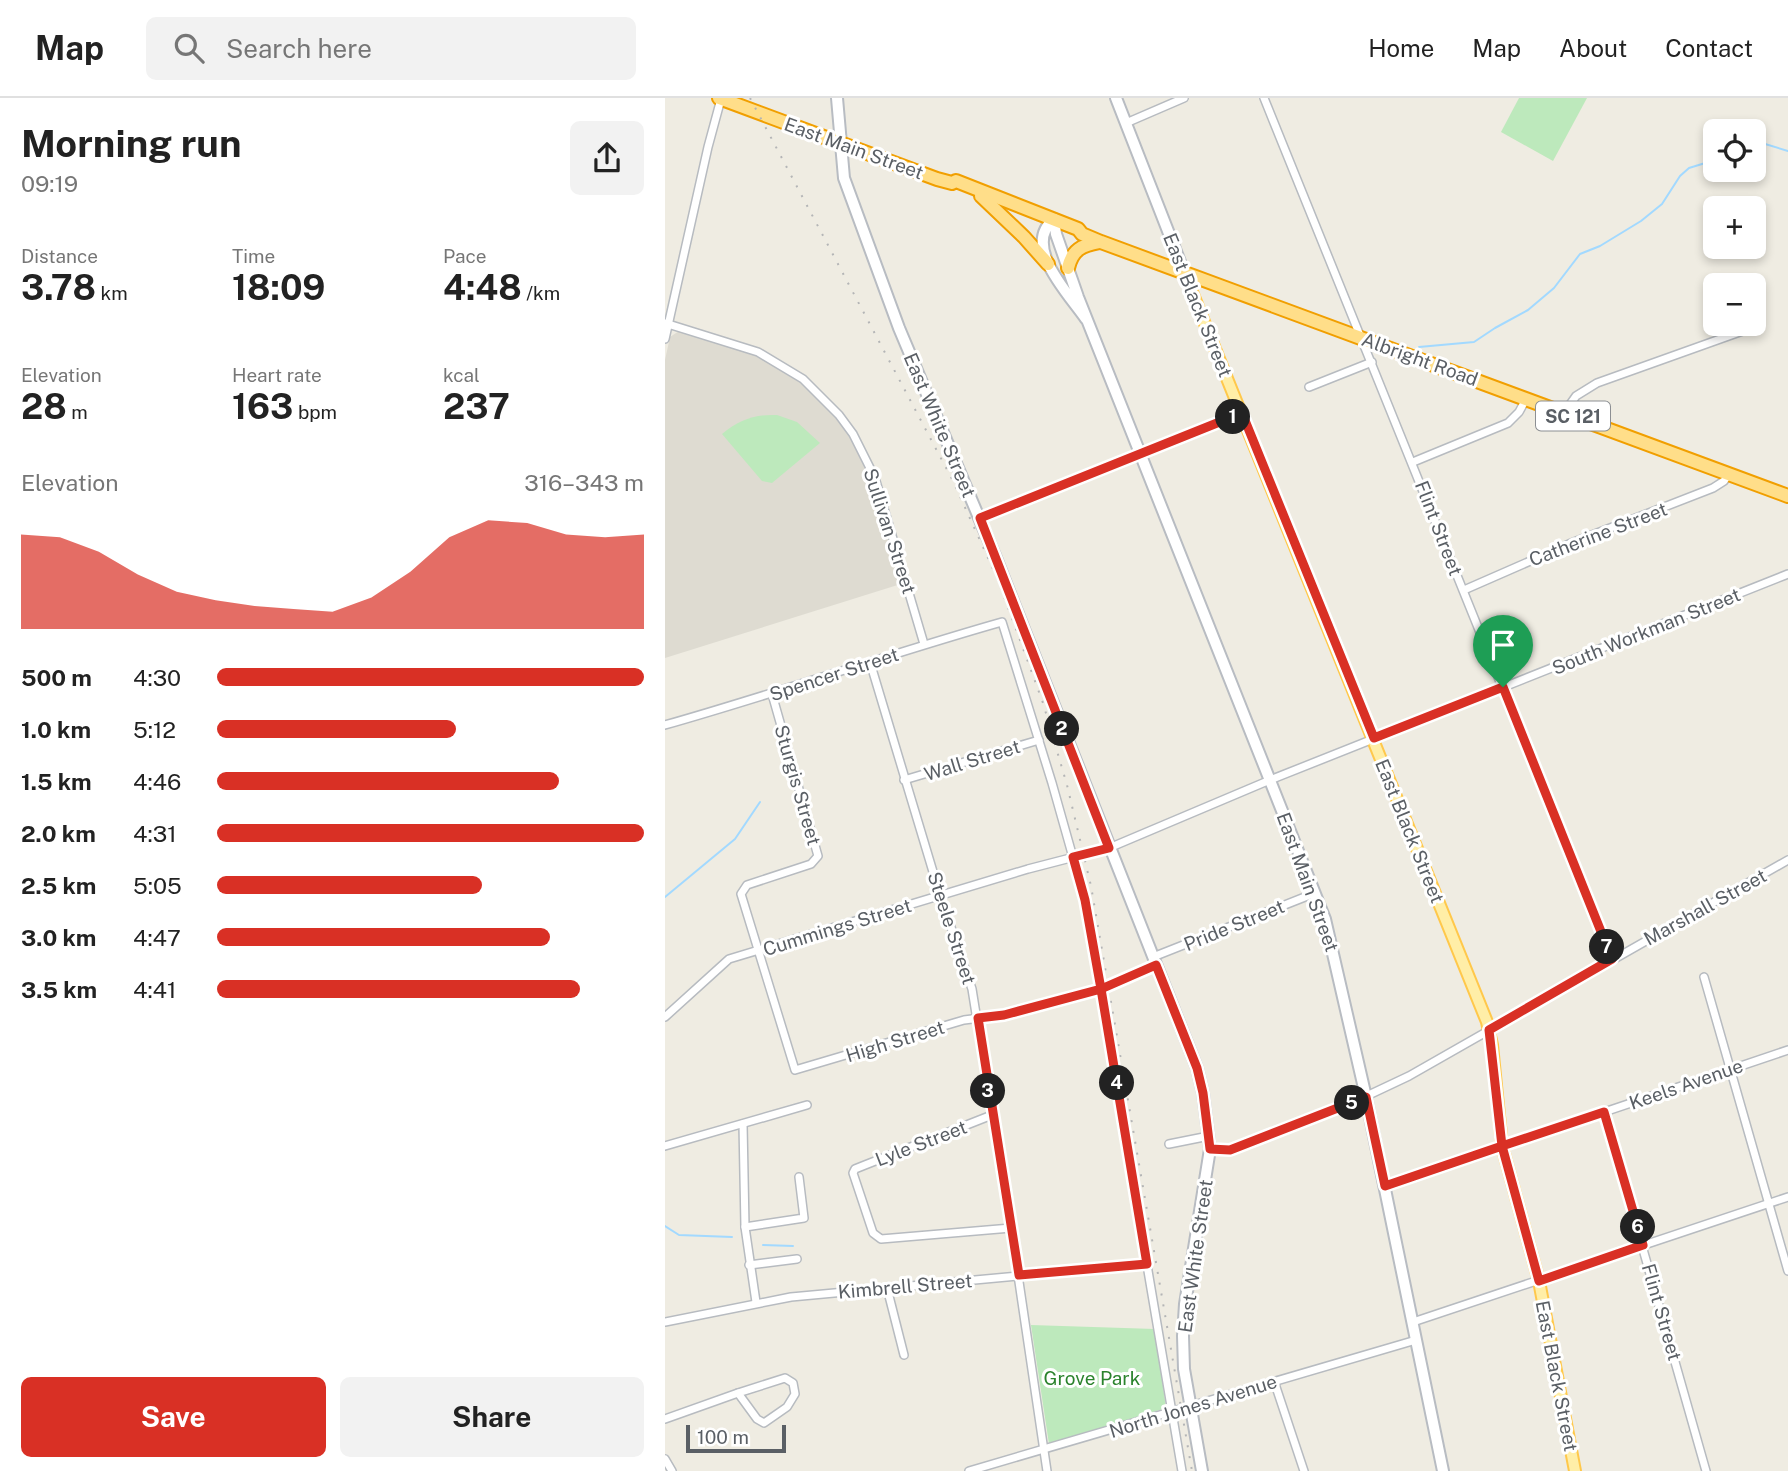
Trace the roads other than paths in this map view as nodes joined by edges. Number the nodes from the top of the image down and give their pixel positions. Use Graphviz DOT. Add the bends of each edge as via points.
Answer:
graph roads {
  1 [pos="720,98"];
  2 [pos="837,98"];
  3 [pos="1116,98"];
  4 [pos="1184,98"];
  5 [pos="1264,98"];
  6 [pos="1126,123"];
  7 [pos="840,142"];
  8 [pos="952,183"];
  9 [pos="981,197"];
  10 [pos="1014,207"];
  11 [pos="1053,224"];
  12 [pos="1101,242"];
  13 [pos="1048,264"];
  14 [pos="1068,268"];
  15 [pos="1184,272"];
  16 [pos="1086,319"];
  17 [pos="667,323"];
  18 [pos="1729,336"];
  19 [pos="1361,337"];
  20 [pos="665,339"];
  21 [pos="1373,362"];
  22 [pos="1308,387"];
  23 [pos="1526,399"];
  24 [pos="1242,413"];
  25 [pos="1564,413"];
  26 [pos="1140,454"];
  27 [pos="1413,462"];
  28 [pos="1729,474"];
  29 [pos="1788,496"];
  30 [pos="980,518"];
  31 [pos="1788,574"];
  32 [pos="1464,590"];
  33 [pos="924,644"];
  34 [pos="870,662"];
  35 [pos="1503,687"];
  36 [pos="772,694"];
  37 [pos="665,725"];
  38 [pos="1374,738"];
  39 [pos="1039,740"];
  40 [pos="1270,779"];
  41 [pos="904,780"];
  42 [pos="1109,848"];
  43 [pos="1073,857"];
  44 [pos="1788,860"];
  45 [pos="1315,893"];
  46 [pos="940,895"];
  47 [pos="759,951"];
  48 [pos="1612,959"];
  49 [pos="1154,961"];
  50 [pos="1704,976"];
  51 [pos="1101,989"];
  52 [pos="665,1017"];
  53 [pos="978,1018"];
  54 [pos="1489,1030"];
  55 [pos="1788,1050"];
  56 [pos="1732,1069"];
  57 [pos="795,1070"];
  58 [pos="1366,1097"];
  59 [pos="807,1105"];
  60 [pos="1604,1112"];
  61 [pos="992,1115"];
  62 [pos="743,1124"];
  63 [pos="1209,1136"];
  64 [pos="1168,1144"];
  65 [pos="665,1146"];
  66 [pos="1502,1146"];
  67 [pos="1210,1149"];
  68 [pos="799,1177"];
  69 [pos="1385,1186"];
  70 [pos="1788,1196"];
  71 [pos="1769,1203"];
  72 [pos="745,1227"];
  73 [pos="1011,1228"];
  74 [pos="1643,1245"];
  75 [pos="797,1259"];
  76 [pos="1147,1264"];
  77 [pos="749,1265"];
  78 [pos="1788,1271"];
  79 [pos="1019,1275"];
  80 [pos="1539,1281"];
  81 [pos="887,1288"];
  82 [pos="757,1302"];
  83 [pos="665,1322"];
  84 [pos="1412,1322"];
  85 [pos="1416,1340"];
  86 [pos="904,1355"];
  87 [pos="1274,1381"];
  88 [pos="738,1393"];
  89 [pos="1191,1406"];
  90 [pos="1172,1413"];
  91 [pos="665,1419"];
  92 [pos="1044,1450"];
  93 [pos="665,1459"];
  94 [pos="672,1471"];
  95 [pos="969,1471"];
  96 [pos="1047,1471"];
  97 [pos="1182,1471"];
  98 [pos="1202,1471"];
  99 [pos="1304,1471"];
  100 [pos="1444,1471"];
  101 [pos="1575,1471"];
  102 [pos="1706,1471"];
  1 -- 7 [label="highway, East Main Street"];
  1 -- 17 [label="street"];
  2 -- 7 [label="street, East White Street"];
  3 -- 6 [label="street, East Black Street"];
  4 -- 6 [label="street"];
  5 -- 19 [label="street, Flint Street"];
  6 -- 15 [label="street, East Black Street"];
  7 -- 8 [label="highway, East Main Street"];
  7 -- 30 [label="street, East White Street" via="844,178 895,316"];
  8 -- 9 [label="highway, East Main Street"];
  8 -- 10 [label="highway, East Main Street"];
  9 -- 10 [label="highway, East Main Street"];
  9 -- 13 [label="highway"];
  10 -- 11 [label="highway, East Main Street"];
  11 -- 12 [label="highway, Albright Road" via="1078,229"];
  11 -- 13 [label="street" via="1042,244"];
  11 -- 14 [label="street, East Main Street"];
  12 -- 14 [label="highway" via="1077,249"];
  12 -- 15 [label="highway, Albright Road"];
  13 -- 16 [label="street, East Main Street"];
  14 -- 16 [label="street, East Main Street"];
  15 -- 19 [label="highway, Albright Road / SC 121"];
  15 -- 24 [label="main road, East Black Street"];
  16 -- 26 [label="street, East Main Street"];
  17 -- 20 [label="street"];
  17 -- 33 [label="street, Sullivan Street" via="758,352 803,379 839,415 875,478"];
  18 -- 25 [label="street" via="1597,383 1576,396"];
  19 -- 21 [label="street, Flint Street"];
  19 -- 23 [label="highway, Albright Road / SC 121"];
  21 -- 22 [label="street"];
  21 -- 27 [label="street, Flint Street"];
  23 -- 25 [label="highway, Albright Road / SC 121"];
  23 -- 27 [label="street" via="1508,423"];
  24 -- 26 [label="street"];
  24 -- 38 [label="main road, East Black Street"];
  25 -- 28 [label="highway, Albright Road / SC 121"];
  26 -- 30 [label="street"];
  26 -- 40 [label="street, East Main Street"];
  27 -- 32 [label="street, Flint Street"];
  28 -- 29 [label="highway, Albright Road / SC 121"];
  28 -- 32 [label="street, Catherine Street" via="1713,488"];
  30 -- 42 [label="street, East White Street"];
  31 -- 35 [label="street, South Workman Street"];
  32 -- 35 [label="street, Flint Street"];
  33 -- 34 [label="street, Spencer Street"];
  33 -- 39 [label="street, Spencer Street" via="1002,622"];
  34 -- 36 [label="street, Spencer Street"];
  34 -- 41 [label="street, Steele Street"];
  35 -- 38 [label="street, South Workman Street"];
  35 -- 48 [label="street, Flint Street"];
  36 -- 37 [label="street, Spencer Street"];
  36 -- 47 [label="street, Sturgis Street" via="818,856 811,864 742,890"];
  38 -- 40 [label="street, South Workman Street"];
  38 -- 54 [label="main road, East Black Street"];
  39 -- 41 [label="street, Wall Street"];
  39 -- 43 [label="street"];
  40 -- 42 [label="street, South Workman Street"];
  40 -- 45 [label="street, East Main Street"];
  41 -- 46 [label="street, Steele Street"];
  42 -- 43 [label="street, Cummings Street"];
  42 -- 49 [label="street, East White Street"];
  43 -- 46 [label="street, Cummings Street"];
  43 -- 51 [label="street"];
  44 -- 48 [label="street, Marshall Street"];
  45 -- 49 [label="street, Pride Street"];
  45 -- 58 [label="street, East Main Street" via="1331,940"];
  46 -- 47 [label="street, Cummings Street"];
  46 -- 53 [label="street, Steele Street"];
  47 -- 52 [label="street, Cummings Street" via="729,959"];
  47 -- 57 [label="street, Sturgis Street"];
  48 -- 54 [label="street, Marshall Street"];
  49 -- 51 [label="street, High Street"];
  49 -- 63 [label="street, East White Street" via="1197,1068"];
  50 -- 56 [label="street"];
  51 -- 53 [label="street, High Street"];
  51 -- 76 [label="street"];
  53 -- 57 [label="street, High Street"];
  53 -- 61 [label="street, Steele Street"];
  54 -- 58 [label="street, Marshall Street"];
  54 -- 66 [label="main road, East Black Street"];
  55 -- 56 [label="street, Keels Avenue"];
  56 -- 60 [label="street, Keels Avenue"];
  56 -- 71 [label="street"];
  58 -- 67 [label="street, Marshall Street" via="1230,1150"];
  58 -- 69 [label="street, East Main Street"];
  59 -- 62 [label="street"];
  60 -- 66 [label="street, Keels Avenue"];
  60 -- 74 [label="street, Flint Street"];
  61 -- 73 [label="street, Steele Street"];
  61 -- 73 [label="street, Lyle Street" via="853,1173 873,1233 881,1239"];
  62 -- 65 [label="street"];
  62 -- 72 [label="street"];
  63 -- 64 [label="street"];
  63 -- 67 [label="street, East White Street"];
  66 -- 69 [label="street, Keels Avenue"];
  66 -- 80 [label="main road, East Black Street"];
  67 -- 89 [label="street, East White Street" via="1185,1304 1184,1369"];
  68 -- 72 [label="street" via="804,1218"];
  69 -- 84 [label="street, East Main Street"];
  70 -- 71 [label="street"];
  71 -- 74 [label="street"];
  71 -- 78 [label="street"];
  72 -- 77 [label="street"];
  73 -- 79 [label="street, Steele Street"];
  74 -- 80 [label="street"];
  74 -- 102 [label="street, Flint Street"];
  75 -- 77 [label="street"];
  76 -- 79 [label="street, Kimbrell Street"];
  76 -- 90 [label="street"];
  77 -- 82 [label="street"];
  79 -- 81 [label="street, Kimbrell Street"];
  79 -- 92 [label="street, Steele Street"];
  80 -- 84 [label="street"];
  80 -- 101 [label="main road, East Black Street"];
  81 -- 82 [label="street, Kimbrell Street"];
  81 -- 86 [label="street"];
  82 -- 83 [label="street, Kimbrell Street"];
  84 -- 85 [label="street, East Main Street"];
  85 -- 87 [label="street, North Jones Avenue"];
  85 -- 100 [label="street, East Main Street"];
  87 -- 89 [label="street, North Jones Avenue"];
  87 -- 99 [label="street"];
  88 -- 88 [label="street" via="764,1423 787,1407 795,1394 793,1384 785,1378"];
  88 -- 91 [label="street"];
  89 -- 90 [label="street, North Jones Avenue"];
  89 -- 98 [label="street, East White Street"];
  90 -- 92 [label="street, North Jones Avenue"];
  90 -- 97 [label="street"];
  92 -- 95 [label="street, North Jones Avenue"];
  92 -- 96 [label="street, Steele Street"];
  93 -- 94 [label="street"];
}
